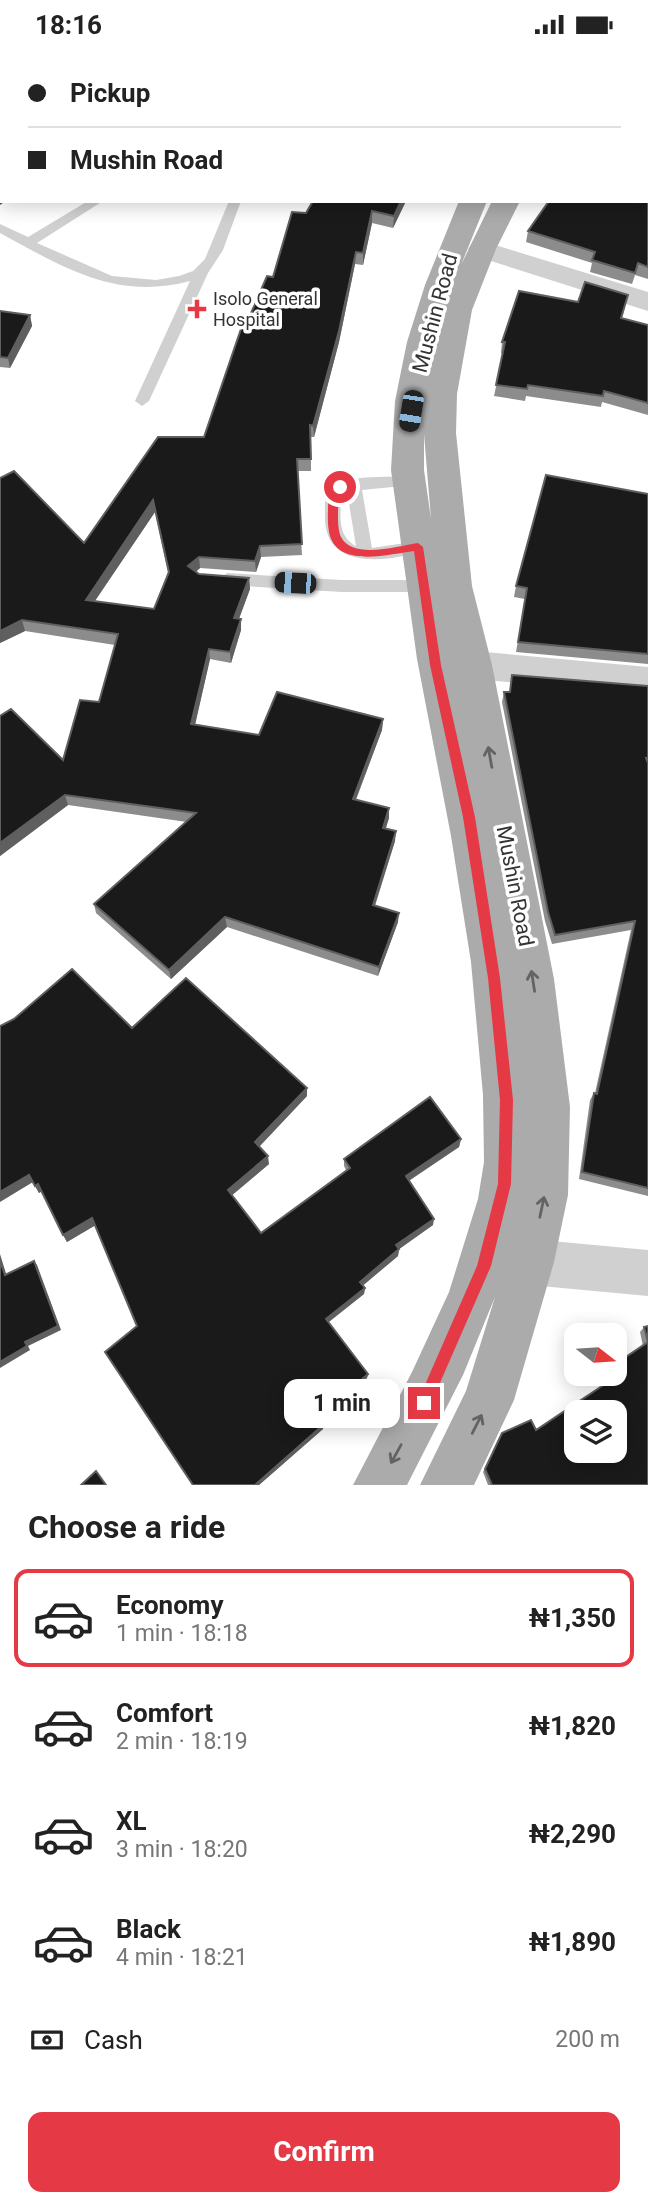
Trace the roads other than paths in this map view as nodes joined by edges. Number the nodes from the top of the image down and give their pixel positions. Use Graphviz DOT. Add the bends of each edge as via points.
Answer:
graph roads {
  1 [pos="94,203"];
  2 [pos="234,203"];
  3 [pos="472,203"];
  4 [pos="505,203"];
  5 [pos="0,228"];
  6 [pos="29,242"];
  7 [pos="482,249"];
  8 [pos="201,273"];
  9 [pos="648,302"];
  10 [pos="142,401"];
  11 [pos="408,481"];
  12 [pos="353,484"];
  13 [pos="418,547"];
  14 [pos="365,554"];
  15 [pos="213,578"];
  16 [pos="426,586"];
  17 [pos="474,665"];
  18 [pos="648,681"];
  19 [pos="530,1262"];
  20 [pos="648,1273"];
  21 [pos="379,1485"];
  22 [pos="446,1485"];
  1 -- 6 [label="lane"];
  2 -- 8 [label="lane" via="217,248"];
  3 -- 11 [label="main road, Mushin Road" via="432,306 421,353 408,431"];
  4 -- 7 [label="main road, Mushin Road"];
  5 -- 6 [label="lane"];
  6 -- 8 [label="lane" via="87,272 130,284 173,282"];
  7 -- 9 [label="street"];
  7 -- 17 [label="main road, Mushin Road" via="457,310 441,394 440,433 454,586"];
  8 -- 10 [label="lane"];
  11 -- 12 [label="lane"];
  11 -- 13 [label="main road, Mushin Road"];
  12 -- 14 [label="lane"];
  12 -- 14 [label="lane" via="333,492 335,536 345,548"];
  13 -- 14 [label="lane"];
  13 -- 16 [label="main road, Mushin Road"];
  15 -- 16 [label="lane"];
  16 -- 21 [label="main road, Mushin Road, one-way" via="436,665 469,817 494,978 506,1100 505,1184 478,1279 435,1382"];
  17 -- 18 [label="street"];
  19 -- 17 [label="main road, Mushin Road, one-way" via="545,1195 548,1107 533,979"];
  19 -- 20 [label="street"];
  22 -- 19 [label="main road, Mushin Road, one-way" via="489,1400"];
}
